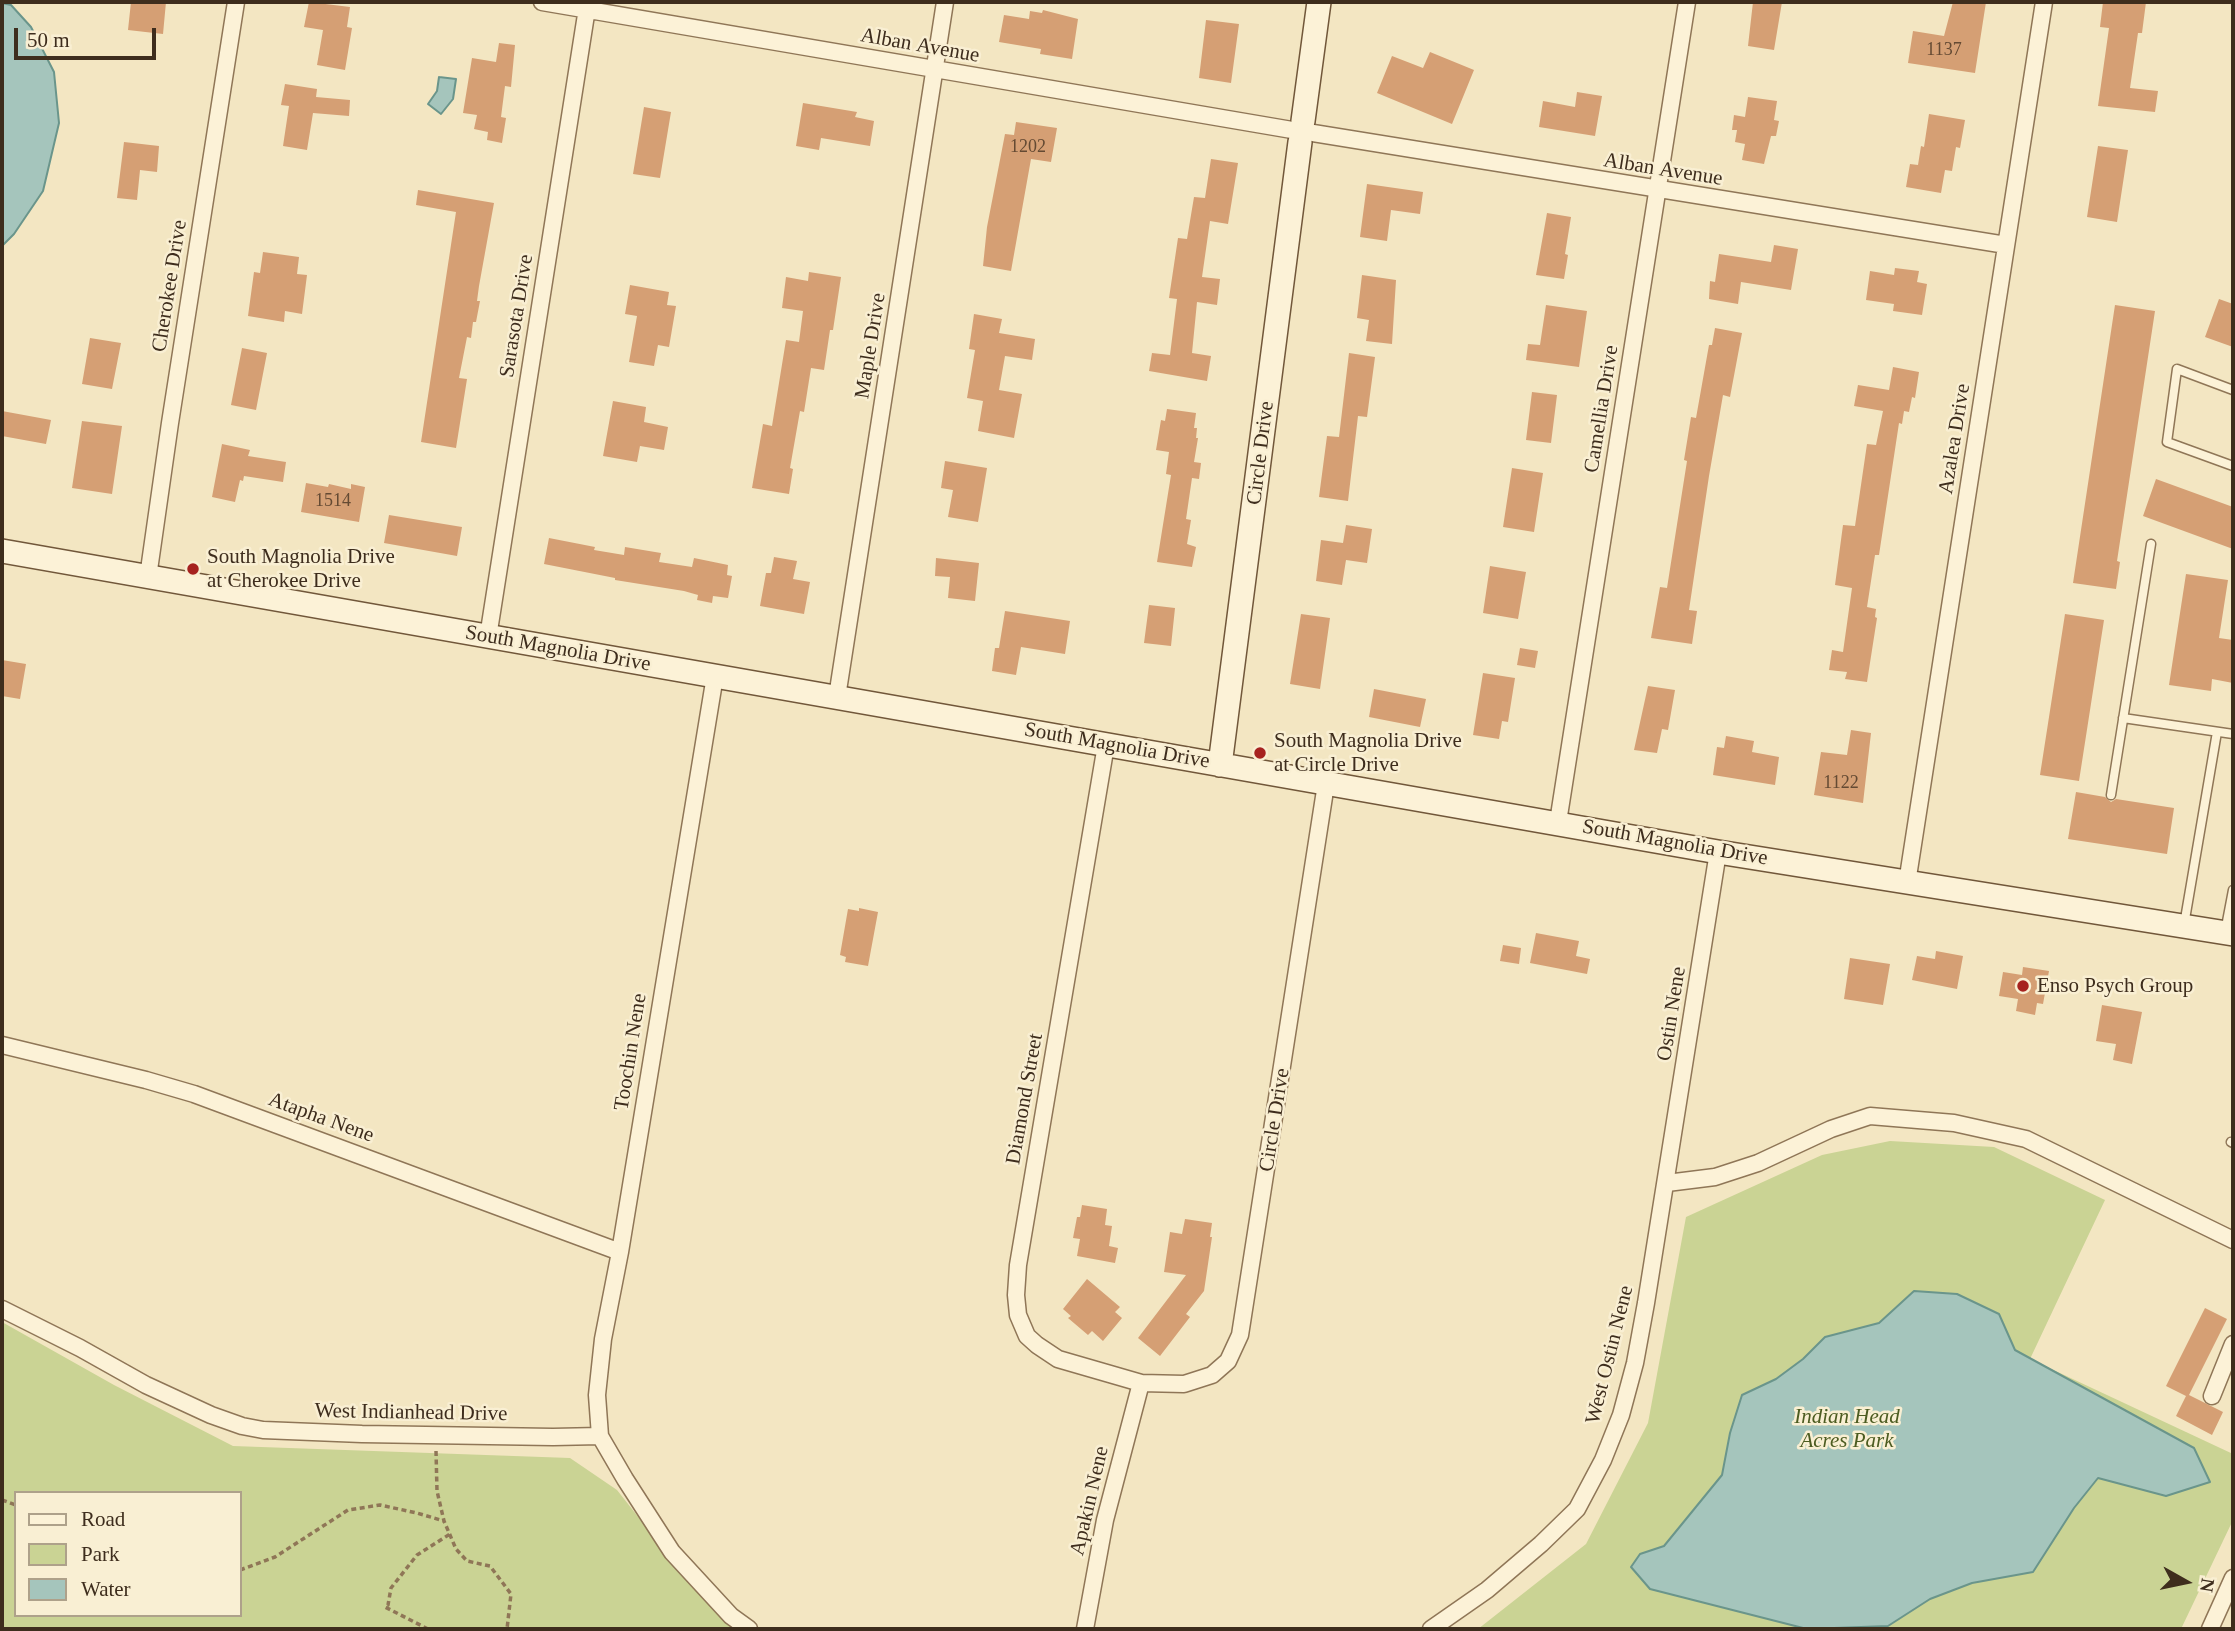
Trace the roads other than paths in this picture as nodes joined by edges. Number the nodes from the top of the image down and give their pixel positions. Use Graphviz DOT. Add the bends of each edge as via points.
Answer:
graph roads {
  1 [pos="236,2"];
  2 [pos="542,2"];
  3 [pos="946,2"];
  4 [pos="1319,2"];
  5 [pos="1687,2"];
  6 [pos="2044,2"];
  7 [pos="588,6"];
  8 [pos="935,70"];
  9 [pos="1302,131"];
  10 [pos="1657,190"];
  11 [pos="2006,245"];
  12 [pos="2233,390"];
  13 [pos="2233,466"];
  14 [pos="2151,544"];
  15 [pos="2,551"];
  16 [pos="148,577"];
  17 [pos="488,637"];
  18 [pos="715,677"];
  19 [pos="837,697"];
  20 [pos="2123,718"];
  21 [pos="2217,732"];
  22 [pos="2233,734"];
  23 [pos="1106,744"];
  24 [pos="1220,765"];
  25 [pos="1326,783"];
  26 [pos="2111,795"];
  27 [pos="1558,822"];
  28 [pos="1718,852"];
  29 [pos="1907,883"];
  30 [pos="2233,890"];
  31 [pos="2183,926"];
  32 [pos="2229,933"];
  33 [pos="2,1045"];
  34 [pos="1667,1184"];
  35 [pos="2233,1240"];
  36 [pos="620,1252"];
  37 [pos="2,1309"];
  38 [pos="2233,1344"];
  39 [pos="1141,1383"];
  40 [pos="2212,1396"];
  41 [pos="600,1436"];
  42 [pos="2233,1578"];
  43 [pos="749,1629"];
  44 [pos="1085,1629"];
  45 [pos="1431,1629"];
  46 [pos="2210,1629"];
  1 -- 16 [label="street, Cherokee Drive"];
  2 -- 7 [label="street, Alban Avenue"];
  3 -- 8 [label="street, Maple Drive"];
  4 -- 9 [label="main road, Circle Drive"];
  5 -- 10 [label="street, Camellia Drive"];
  6 -- 11 [label="street, Azalea Drive"];
  7 -- 8 [label="street, Alban Avenue"];
  7 -- 17 [label="street, Sarasota Drive"];
  8 -- 9 [label="street, Alban Avenue"];
  8 -- 19 [label="street, Maple Drive"];
  9 -- 10 [label="street, Alban Avenue"];
  9 -- 24 [label="main road, Circle Drive"];
  10 -- 11 [label="street, Alban Avenue"];
  10 -- 27 [label="street, Camellia Drive"];
  11 -- 29 [label="street, Azalea Drive"];
  12 -- 13 [label="lane" via="2177,369 2167,442"];
  14 -- 20 [label="lane"];
  15 -- 16 [label="main road, South Magnolia Drive"];
  16 -- 17 [label="main road, South Magnolia Drive"];
  17 -- 18 [label="main road, South Magnolia Drive"];
  18 -- 19 [label="main road, South Magnolia Drive"];
  18 -- 36 [label="street, Toochin Nene"];
  19 -- 23 [label="main road, South Magnolia Drive"];
  20 -- 21 [label="lane"];
  20 -- 26 [label="lane"];
  21 -- 22 [label="lane"];
  21 -- 31 [label="lane"];
  23 -- 24 [label="main road, South Magnolia Drive"];
  23 -- 39 [label="street, Diamond Street" via="1016,1295 1018,1315 1027,1336 1037,1345 1058,1359"];
  24 -- 25 [label="main road, South Magnolia Drive"];
  25 -- 27 [label="main road, South Magnolia Drive"];
  25 -- 39 [label="street, Circle Drive" via="1240,1335 1228,1361 1212,1375 1184,1384"];
  27 -- 28 [label="main road, South Magnolia Drive"];
  28 -- 29 [label="main road, South Magnolia Drive"];
  28 -- 34 [label="street, Ostin Nene"];
  29 -- 31 [label="main road, South Magnolia Drive"];
  30 -- 32 [label="lane"];
  31 -- 32 [label="main road, South Magnolia Drive"];
  33 -- 36 [label="street, Atapha Nene" via="194,1094"];
  34 -- 35 [label="street" via="1715,1177 1758,1163 1870,1116 1954,1123 2026,1139"];
  34 -- 45 [label="street, West Ostin Nene" via="1635,1363 1604,1460 1577,1509 1541,1545"];
  36 -- 41 [label="street, Toochin Nene" via="603,1339 597,1395"];
  37 -- 41 [label="street, West Indianhead Drive" via="146,1385 242,1426 437,1435"];
  38 -- 40 [label="street"];
  39 -- 44 [label="street, Apakin Nene" via="1105,1520"];
  41 -- 43 [label="street" via="672,1552 731,1616"];
  42 -- 46 [label="street"];
}
